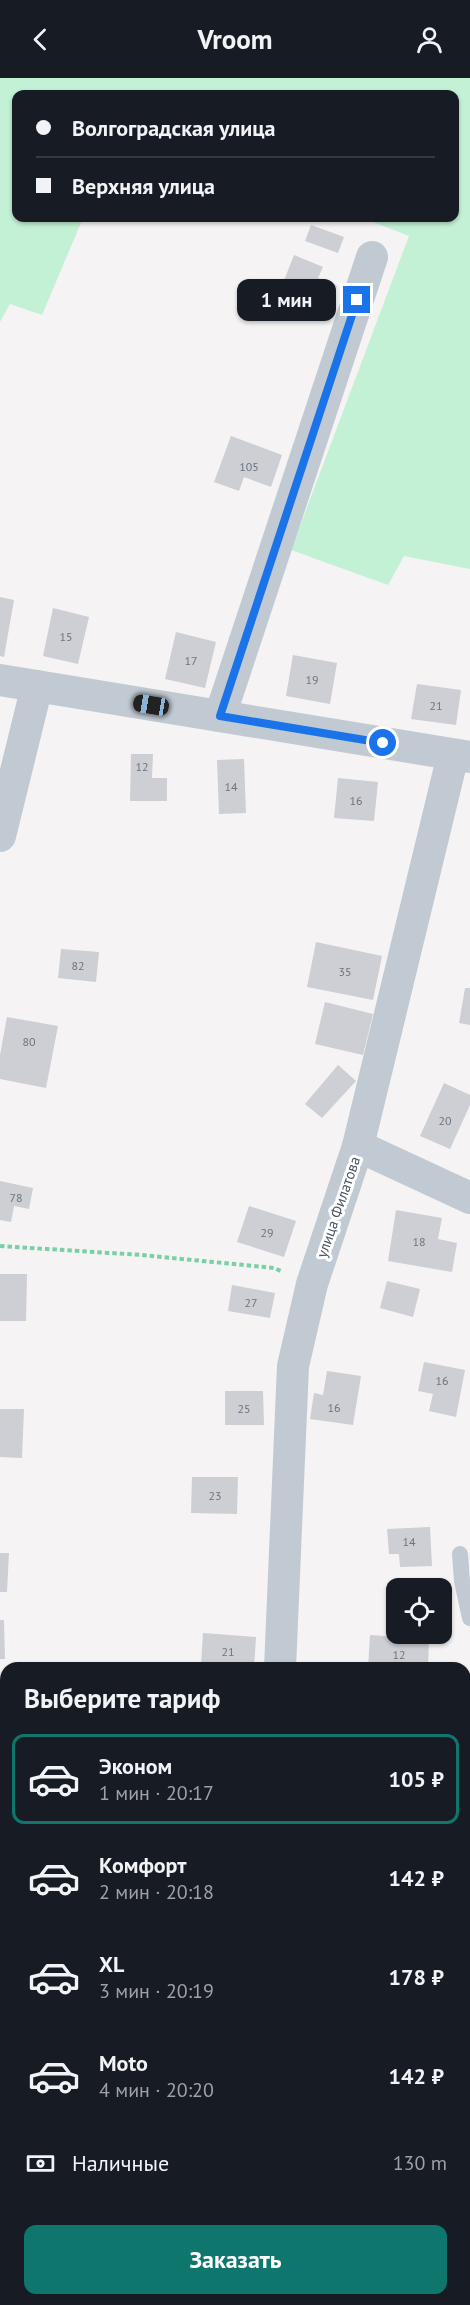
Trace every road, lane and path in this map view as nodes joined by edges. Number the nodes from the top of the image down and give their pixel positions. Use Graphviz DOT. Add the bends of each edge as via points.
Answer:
graph roads {
  1 [pos="372,257"];
  2 [pos="0,680"];
  3 [pos="37,686"];
  4 [pos="220,716"];
  5 [pos="462,756"];
  6 [pos="0,836"];
  7 [pos="358,1146"];
  8 [pos="470,1198"];
  9 [pos="0,1246"];
  10 [pos="312,1284"];
  11 [pos="460,1554"];
  12 [pos="470,1623"];
  13 [pos="280,1662"];
  1 -- 4 [label="street"];
  2 -- 3 [label="street"];
  3 -- 4 [label="street"];
  3 -- 6 [label="street"];
  4 -- 5 [label="street"];
  5 -- 7 [label="street, улица Филатова"];
  7 -- 8 [label="street"];
  7 -- 10 [label="street, улица Филатова"];
  9 -- 10 [label="path" via="274,1268"];
  10 -- 13 [label="street, улица Филатова" via="293,1366"];
  11 -- 12 [label="lane"];
}
